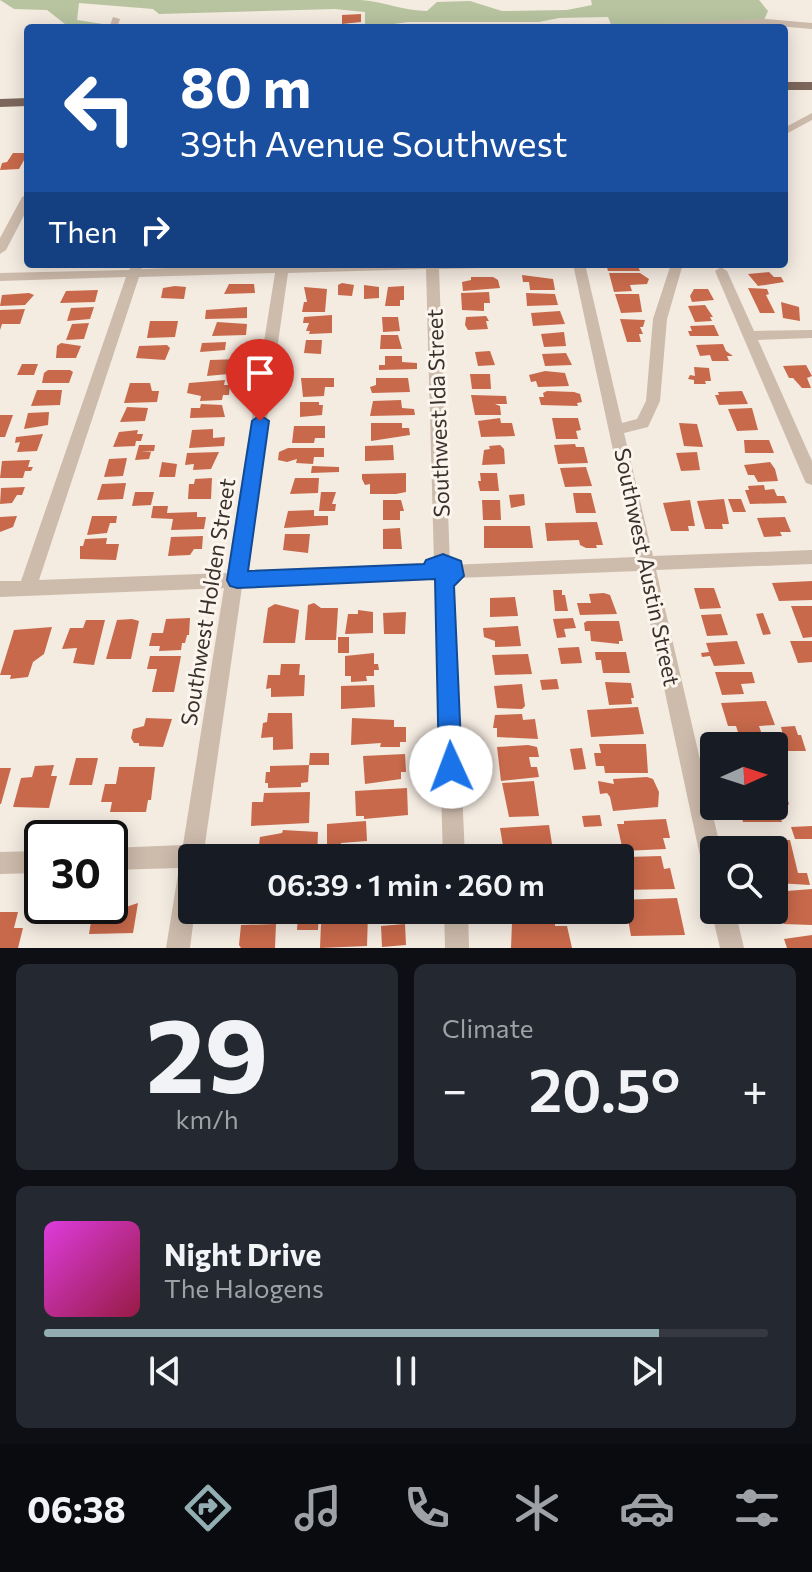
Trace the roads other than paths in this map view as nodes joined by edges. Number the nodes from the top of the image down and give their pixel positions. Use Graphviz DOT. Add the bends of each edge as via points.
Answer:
graph roads {
  1 [pos="723,24"];
  2 [pos="781,24"];
  3 [pos="788,25"];
  4 [pos="788,28"];
  5 [pos="812,28"];
  6 [pos="788,86"];
  7 [pos="812,86"];
  8 [pos="24,102"];
  9 [pos="0,103"];
  10 [pos="812,116"];
  11 [pos="788,130"];
  12 [pos="24,205"];
  13 [pos="0,250"];
  14 [pos="210,268"];
  15 [pos="283,268"];
  16 [pos="432,268"];
  17 [pos="580,268"];
  18 [pos="676,268"];
  19 [pos="136,269"];
  20 [pos="721,271"];
  21 [pos="0,277"];
  22 [pos="812,334"];
  23 [pos="752,336"];
  24 [pos="618,429"];
  25 [pos="812,479"];
  26 [pos="812,557"];
  27 [pos="645,563"];
  28 [pos="443,572"];
  29 [pos="237,580"];
  30 [pos="28,587"];
  31 [pos="0,589"];
  32 [pos="706,836"];
  33 [pos="194,844"];
  34 [pos="453,844"];
  35 [pos="178,857"];
  36 [pos="128,858"];
  37 [pos="24,862"];
  38 [pos="0,863"];
  39 [pos="182,924"];
  40 [pos="456,924"];
  41 [pos="726,924"];
  42 [pos="178,948"];
  43 [pos="457,948"];
  44 [pos="732,948"];
  1 -- 2 [label="street"];
  3 -- 5 [label="street"];
  4 -- 5 [label="street"];
  6 -- 7 [label="main road"];
  8 -- 9 [label="main road"];
  10 -- 11 [label="street"];
  12 -- 13 [label="street"];
  14 -- 19 [label="street"];
  15 -- 29 [label="street, Southwest Holden Street"];
  16 -- 28 [label="street, Southwest Ida Street"];
  17 -- 24 [label="street, Southwest Austin Street"];
  18 -- 24 [label="street" via="660,319 651,410 643,423"];
  19 -- 21 [label="street"];
  19 -- 30 [label="street"];
  20 -- 23 [label="street"];
  22 -- 23 [label="street"];
  23 -- 25 [label="street"];
  24 -- 27 [label="street, Southwest Austin Street"];
  26 -- 27 [label="street"];
  27 -- 28 [label="street"];
  27 -- 32 [label="street, Southwest Austin Street"];
  28 -- 29 [label="street"];
  28 -- 34 [label="street, Southwest Ida Street"];
  29 -- 30 [label="street"];
  29 -- 33 [label="street, Southwest Holden Street"];
  30 -- 31 [label="street"];
  35 -- 36 [label="street"];
  37 -- 38 [label="street"];
  39 -- 42 [label="street, Southwest Holden Street"];
  40 -- 43 [label="street"];
  41 -- 44 [label="street"];
}
